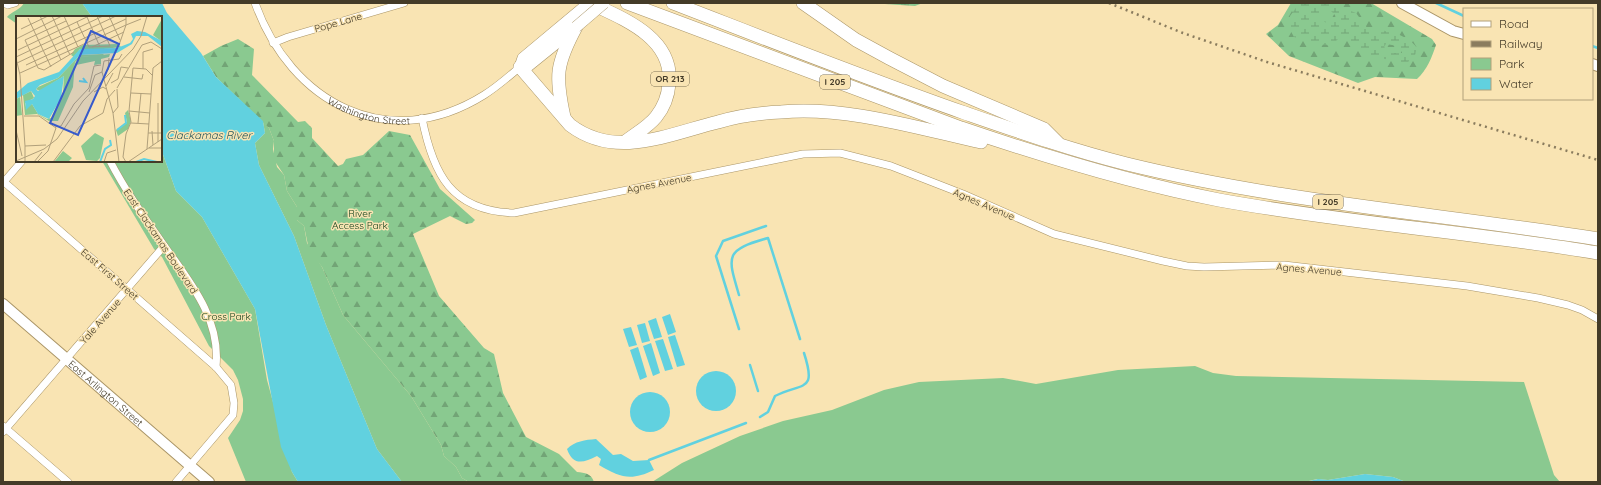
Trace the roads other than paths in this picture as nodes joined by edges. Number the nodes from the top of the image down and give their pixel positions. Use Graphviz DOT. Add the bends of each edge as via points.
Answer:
graph roads {
  1 [pos="4,3"];
  2 [pos="15,3"];
  3 [pos="255,3"];
  4 [pos="404,3"];
  5 [pos="589,3"];
  6 [pos="604,3"];
  7 [pos="627,3"];
  8 [pos="673,3"];
  9 [pos="803,3"];
  10 [pos="1402,3"];
  11 [pos="571,25"];
  12 [pos="1463,34"];
  13 [pos="273,43"];
  14 [pos="520,67"];
  15 [pos="422,118"];
  16 [pos="564,118"];
  17 [pos="625,142"];
  18 [pos="1062,147"];
  19 [pos="1045,156"];
  20 [pos="21,162"];
  21 [pos="111,162"];
  22 [pos="3,182"];
  23 [pos="1598,239"];
  24 [pos="164,246"];
  25 [pos="1598,253"];
  26 [pos="127,289"];
  27 [pos="3,304"];
  28 [pos="1598,319"];
  29 [pos="67,359"];
  30 [pos="216,367"];
  31 [pos="4,429"];
  32 [pos="190,466"];
  33 [pos="68,482"];
  34 [pos="176,482"];
  35 [pos="209,482"];
  1 -- 2 [label="street"];
  3 -- 13 [label="street, Washington Street"];
  4 -- 13 [label="street, Pope Lane"];
  5 -- 11 [label="highway"];
  5 -- 17 [label="highway, OR 213" via="643,30 660,47 669,71 668,96 663,107 651,122"];
  6 -- 11 [label="highway, bridge"];
  7 -- 19 [label="highway, I 205" via="961,128"];
  8 -- 18 [label="highway, I 205" via="871,79"];
  9 -- 18 [label="highway" via="856,40 888,58 943,86 1044,130"];
  10 -- 12 [label="main road" via="1453,31"];
  11 -- 14 [label="highway" via="528,66"];
  11 -- 16 [label="highway" via="558,71 558,89"];
  13 -- 15 [label="street, Washington Street" via="303,81 338,104 362,114 381,118"];
  14 -- 15 [label="street, Washington Street" via="494,89 471,102"];
  14 -- 16 [label="highway"];
  15 -- 28 [label="street, Agnes Avenue" via="430,154 442,176 465,201 490,210 514,213 798,155 840,154 891,166 1054,234 1163,262 1197,267 1284,265 1467,286 1568,305"];
  16 -- 17 [label="highway" via="575,129 590,138 602,142"];
  17 -- 19 [label="highway" via="652,141 745,116 804,111 864,116"];
  18 -- 23 [label="highway, I 205" via="1178,176 1270,194"];
  19 -- 25 [label="highway, I 205" via="1111,176 1219,200"];
  20 -- 22 [label="street"];
  21 -- 24 [label="street, East Clackamas Boulevard" via="124,187"];
  22 -- 26 [label="street, East First Street"];
  24 -- 26 [label="street, Yale Avenue"];
  24 -- 30 [label="street, East Clackamas Boulevard" via="190,281 204,307 218,348"];
  26 -- 29 [label="street, Yale Avenue"];
  26 -- 30 [label="street, East First Street"];
  27 -- 29 [label="main road, East Arlington Street"];
  29 -- 31 [label="street, Yale Avenue"];
  29 -- 32 [label="main road, East Arlington Street"];
  30 -- 32 [label="street" via="231,385 234,412"];
  31 -- 33 [label="street"];
  32 -- 34 [label="street"];
  32 -- 35 [label="main road, East Arlington Street"];
}
